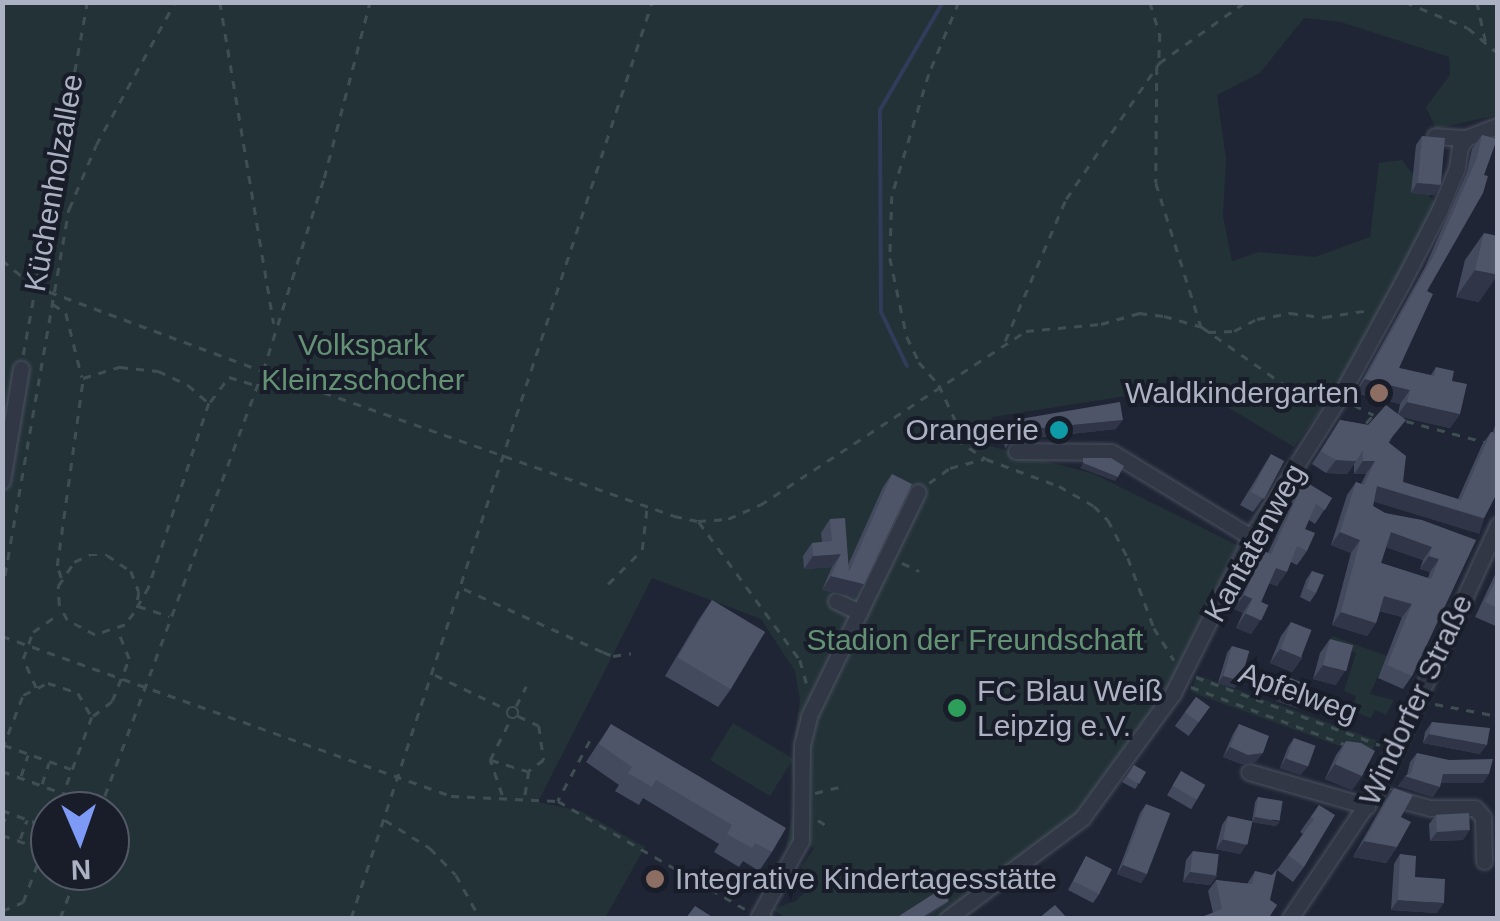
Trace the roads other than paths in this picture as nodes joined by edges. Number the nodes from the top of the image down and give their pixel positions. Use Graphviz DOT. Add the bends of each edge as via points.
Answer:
graph roads {
  1 [pos="1498,126"];
  2 [pos="1435,136"];
  3 [pos="1466,138"];
  4 [pos="21,369"];
  5 [pos="1016,452"];
  6 [pos="2,481"];
  7 [pos="918,492"];
  8 [pos="1498,525"];
  9 [pos="1251,537"];
  10 [pos="836,602"];
  11 [pos="860,612"];
  12 [pos="1249,772"];
  13 [pos="1376,790"];
  14 [pos="1367,806"];
  15 [pos="1484,860"];
  16 [pos="760,918"];
  17 [pos="948,918"];
  18 [pos="1290,918"];
  1 -- 3 [label="street"];
  2 -- 3 [label="street"];
  3 -- 9 [label="street, Kantatenweg" via="1440,210 1339,398"];
  4 -- 6 [label="street"];
  5 -- 9 [label="street" via="1111,452"];
  7 -- 11 [label="street"];
  8 -- 13 [label="street, Windorfer Straße"];
  9 -- 17 [label="street, Kantatenweg" via="1183,678 1082,818"];
  10 -- 11 [label="street"];
  11 -- 16 [label="street" via="809,716 802,745 801,841"];
  12 -- 14 [label="street"];
  13 -- 14 [label="street, Windorfer Straße"];
  13 -- 15 [label="street" via="1430,808 1476,808 1483,818"];
  14 -- 18 [label="street, Windorfer Straße"];
}
